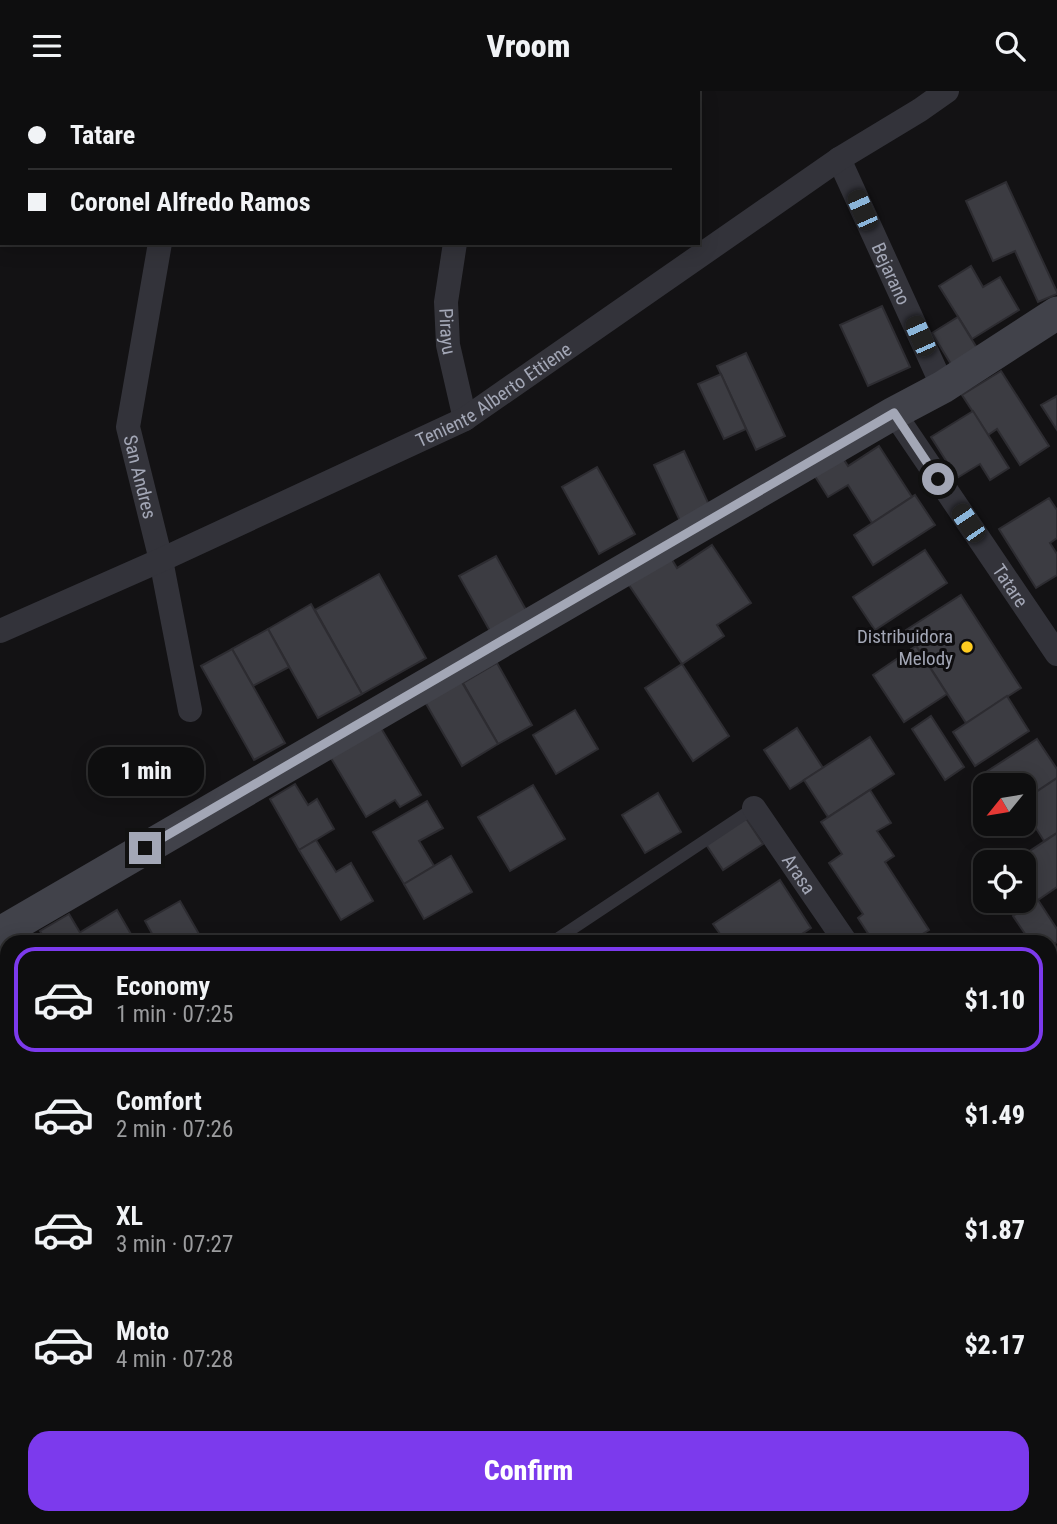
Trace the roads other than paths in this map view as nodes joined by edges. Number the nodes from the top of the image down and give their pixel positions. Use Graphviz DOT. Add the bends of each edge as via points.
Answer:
graph roads {
  1 [pos="947,91"];
  2 [pos="839,159"];
  3 [pos="160,245"];
  4 [pos="455,245"];
  5 [pos="1057,313"];
  6 [pos="943,387"];
  7 [pos="894,413"];
  8 [pos="465,419"];
  9 [pos="161,560"];
  10 [pos="0,631"];
  11 [pos="1057,654"];
  12 [pos="190,710"];
  13 [pos="754,808"];
  14 [pos="0,933"];
  15 [pos="563,935"];
  16 [pos="841,935"];
  1 -- 2 [label="street, Teniente Alberto Ettiene"];
  2 -- 6 [label="street, Bejarano"];
  2 -- 8 [label="street, Teniente Alberto Ettiene"];
  3 -- 9 [label="street, San Andres" via="128,426"];
  4 -- 8 [label="street, Pirayu" via="446,302 448,345"];
  5 -- 6 [label="main road"];
  6 -- 7 [label="main road"];
  7 -- 11 [label="street, Tatare"];
  7 -- 14 [label="main road"];
  8 -- 9 [label="street, Teniente Alberto Ettiene"];
  9 -- 10 [label="street, Teniente Alberto Ettiene"];
  9 -- 12 [label="street, San Andres"];
  13 -- 15 [label="lane"];
  13 -- 16 [label="street, Arasa"];
}
